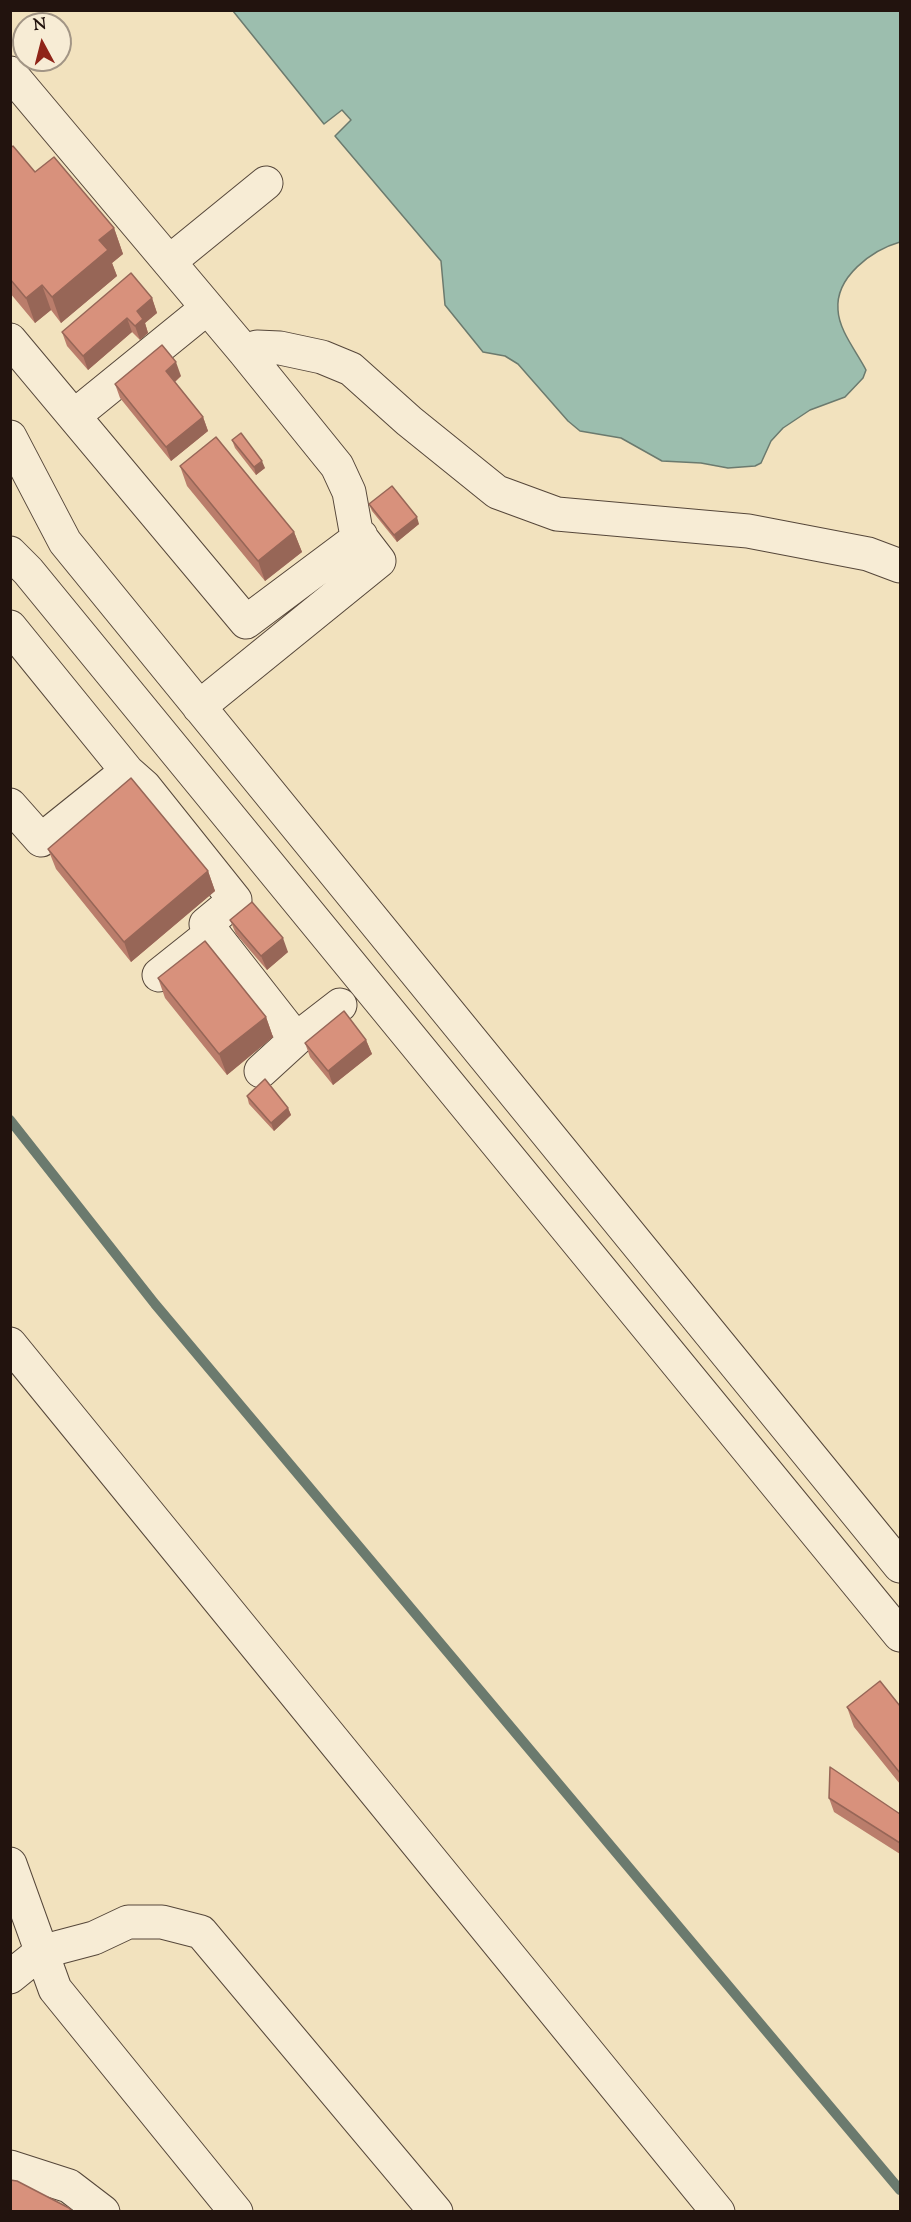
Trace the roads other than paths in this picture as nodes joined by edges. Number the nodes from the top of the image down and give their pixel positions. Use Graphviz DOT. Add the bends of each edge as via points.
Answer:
graph roads {
  1 [pos="10,73"];
  2 [pos="266,183"];
  3 [pos="169,262"];
  4 [pos="207,308"];
  5 [pos="10,340"];
  6 [pos="244,351"];
  7 [pos="74,416"];
  8 [pos="10,437"];
  9 [pos="361,536"];
  10 [pos="10,553"];
  11 [pos="900,566"];
  12 [pos="10,627"];
  13 [pos="199,707"];
  14 [pos="127,771"];
  15 [pos="10,805"];
  16 [pos="274,870"];
  17 [pos="236,900"];
  18 [pos="213,932"];
  19 [pos="159,975"];
  20 [pos="340,1005"];
  21 [pos="296,1039"];
  22 [pos="261,1071"];
  23 [pos="10,1344"];
  24 [pos="900,1566"];
  25 [pos="900,1635"];
  26 [pos="10,1864"];
  27 [pos="41,1952"];
  28 [pos="10,1977"];
  29 [pos="10,2167"];
  30 [pos="103,2211"];
  31 [pos="237,2211"];
  32 [pos="436,2211"];
  33 [pos="718,2211"];
  1 -- 3 [label="street"];
  2 -- 3 [label="street"];
  3 -- 4 [label="street"];
  4 -- 6 [label="street"];
  4 -- 7 [label="street"];
  5 -- 7 [label="street"];
  6 -- 9 [label="street" via="337,466 349,492 356,531"];
  6 -- 11 [label="street" via="280,348 322,357 351,369 497,492 557,514 748,531 868,554"];
  7 -- 9 [label="street" via="246,622"];
  8 -- 13 [label="street" via="65,542"];
  9 -- 13 [label="street" via="379,561"];
  10 -- 16 [label="street"];
  12 -- 14 [label="street"];
  13 -- 24 [label="street"];
  14 -- 15 [label="street" via="41,840"];
  14 -- 17 [label="street" via="144,786"];
  16 -- 17 [label="street"];
  16 -- 25 [label="street"];
  17 -- 18 [label="street" via="206,924"];
  18 -- 19 [label="street"];
  18 -- 21 [label="street"];
  20 -- 21 [label="street"];
  21 -- 22 [label="street"];
  23 -- 33 [label="street"];
  26 -- 27 [label="street"];
  27 -- 28 [label="street"];
  27 -- 31 [label="street" via="55,1989"];
  27 -- 32 [label="street" via="94,1938 128,1922 162,1922 201,1932"];
  29 -- 30 [label="street" via="69,2186"];
}
